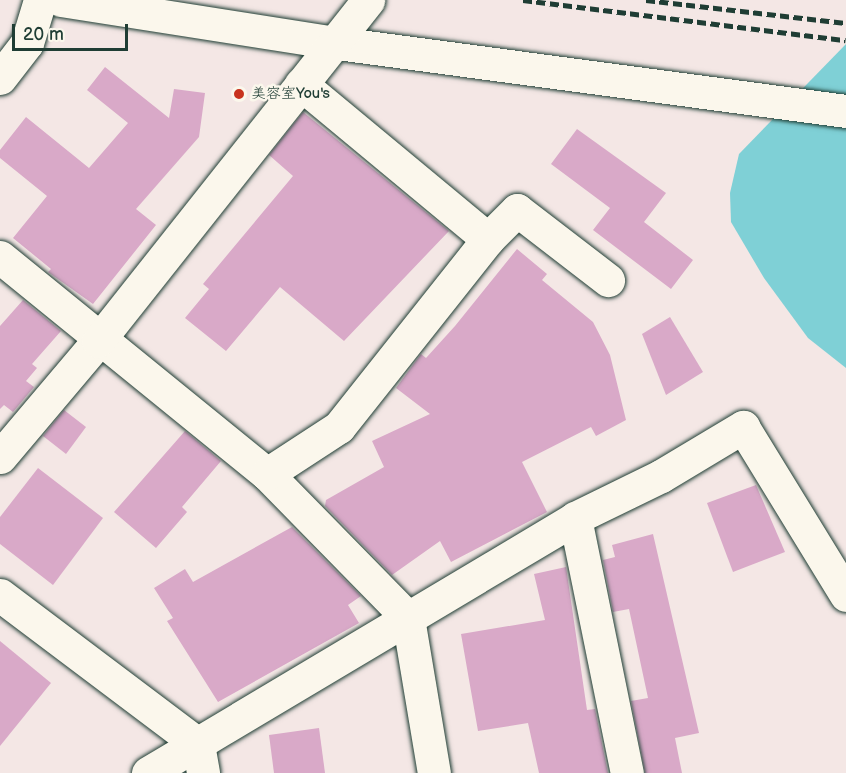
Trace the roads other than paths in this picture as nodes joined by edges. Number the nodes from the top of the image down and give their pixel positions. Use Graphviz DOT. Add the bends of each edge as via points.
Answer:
graph roads {
  1 [pos="40,0"];
  2 [pos="61,0"];
  3 [pos="368,0"];
  4 [pos="337,43"];
  5 [pos="0,78"];
  6 [pos="301,84"];
  7 [pos="846,111"];
  8 [pos="488,239"];
  9 [pos="0,257"];
  10 [pos="608,280"];
  11 [pos="98,341"];
  12 [pos="0,457"];
  13 [pos="267,474"];
  14 [pos="575,518"];
  15 [pos="0,595"];
  16 [pos="846,595"];
  17 [pos="408,618"];
  18 [pos="201,758"];
  19 [pos="148,773"];
  20 [pos="434,773"];
  21 [pos="627,773"];
  1 -- 5 [label="street" via="27,43"];
  2 -- 4 [label="street"];
  3 -- 4 [label="street"];
  4 -- 6 [label="street"];
  4 -- 7 [label="street"];
  6 -- 8 [label="street"];
  6 -- 11 [label="street"];
  8 -- 10 [label="street" via="517,210"];
  8 -- 13 [label="street" via="339,427"];
  9 -- 11 [label="street"];
  11 -- 12 [label="street"];
  11 -- 13 [label="street"];
  13 -- 17 [label="street"];
  14 -- 16 [label="street" via="661,476 743,427"];
  14 -- 17 [label="street"];
  14 -- 21 [label="street"];
  15 -- 18 [label="street"];
  17 -- 18 [label="street"];
  17 -- 20 [label="street"];
  18 -- 19 [label="street"];
}
